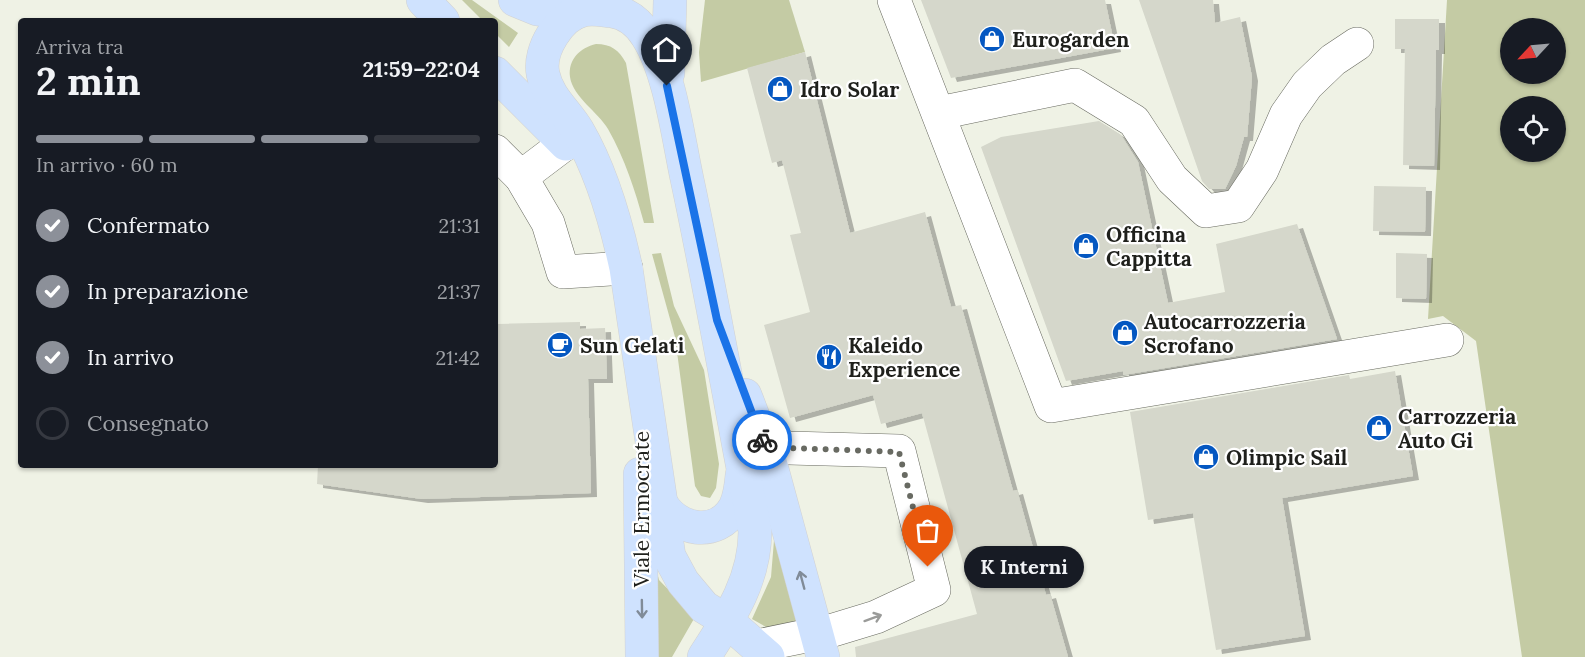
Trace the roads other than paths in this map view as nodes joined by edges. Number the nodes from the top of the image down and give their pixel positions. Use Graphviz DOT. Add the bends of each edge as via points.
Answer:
graph roads {
  1 [pos="423,0"];
  2 [pos="515,0"];
  3 [pos="670,0"];
  4 [pos="894,0"];
  5 [pos="584,8"];
  6 [pos="440,18"];
  7 [pos="1357,44"];
  8 [pos="498,76"];
  9 [pos="667,86"];
  10 [pos="939,113"];
  11 [pos="566,143"];
  12 [pos="498,154"];
  13 [pos="521,177"];
  14 [pos="603,190"];
  15 [pos="626,268"];
  16 [pos="717,320"];
  17 [pos="1447,339"];
  18 [pos="640,361"];
  19 [pos="762,440"];
  20 [pos="743,470"];
  21 [pos="660,501"];
  22 [pos="728,621"];
  23 [pos="820,645"];
  24 [pos="762,651"];
  25 [pos="642,657"];
  26 [pos="704,657"];
  27 [pos="712,657"];
  1 -- 6 [label="main road"];
  2 -- 5 [label="main road" via="537,9"];
  3 -- 9 [label="main road"];
  4 -- 10 [label="street"];
  5 -- 9 [label="main road" via="633,18 648,36"];
  5 -- 14 [label="main road" via="560,26 550,41 542,72 557,106 577,130"];
  7 -- 10 [label="street" via="1307,85 1286,115 1262,170 1238,206 1206,211 1172,179 1134,122 1074,85"];
  8 -- 11 [label="main road"];
  9 -- 16 [label="main road"];
  10 -- 17 [label="street" via="1051,406"];
  11 -- 13 [label="street"];
  11 -- 14 [label="main road"];
  12 -- 13 [label="street"];
  13 -- 15 [label="street" via="548,223 563,272"];
  14 -- 15 [label="main road"];
  15 -- 18 [label="main road"];
  16 -- 19 [label="main road"];
  16 -- 20 [label="main road"];
  18 -- 21 [label="main road"];
  18 -- 25 [label="main road, Viale Ermocrate, one-way"];
  23 -- 19 [label="main road, one-way"];
  23 -- 19 [label="street, one-way" via="934,590 899,452 789,448"];
  20 -- 21 [label="main road" via="735,507 714,525 697,528 679,523"];
  20 -- 22 [label="main road" via="755,531 755,554 746,588"];
  21 -- 22 [label="main road" via="669,556 683,582 704,607"];
  22 -- 24 [label="main road"];
  22 -- 26 [label="main road"];
  23 -- 24 [label="street"];
  24 -- 27 [label="main road" via="730,650"];
}
